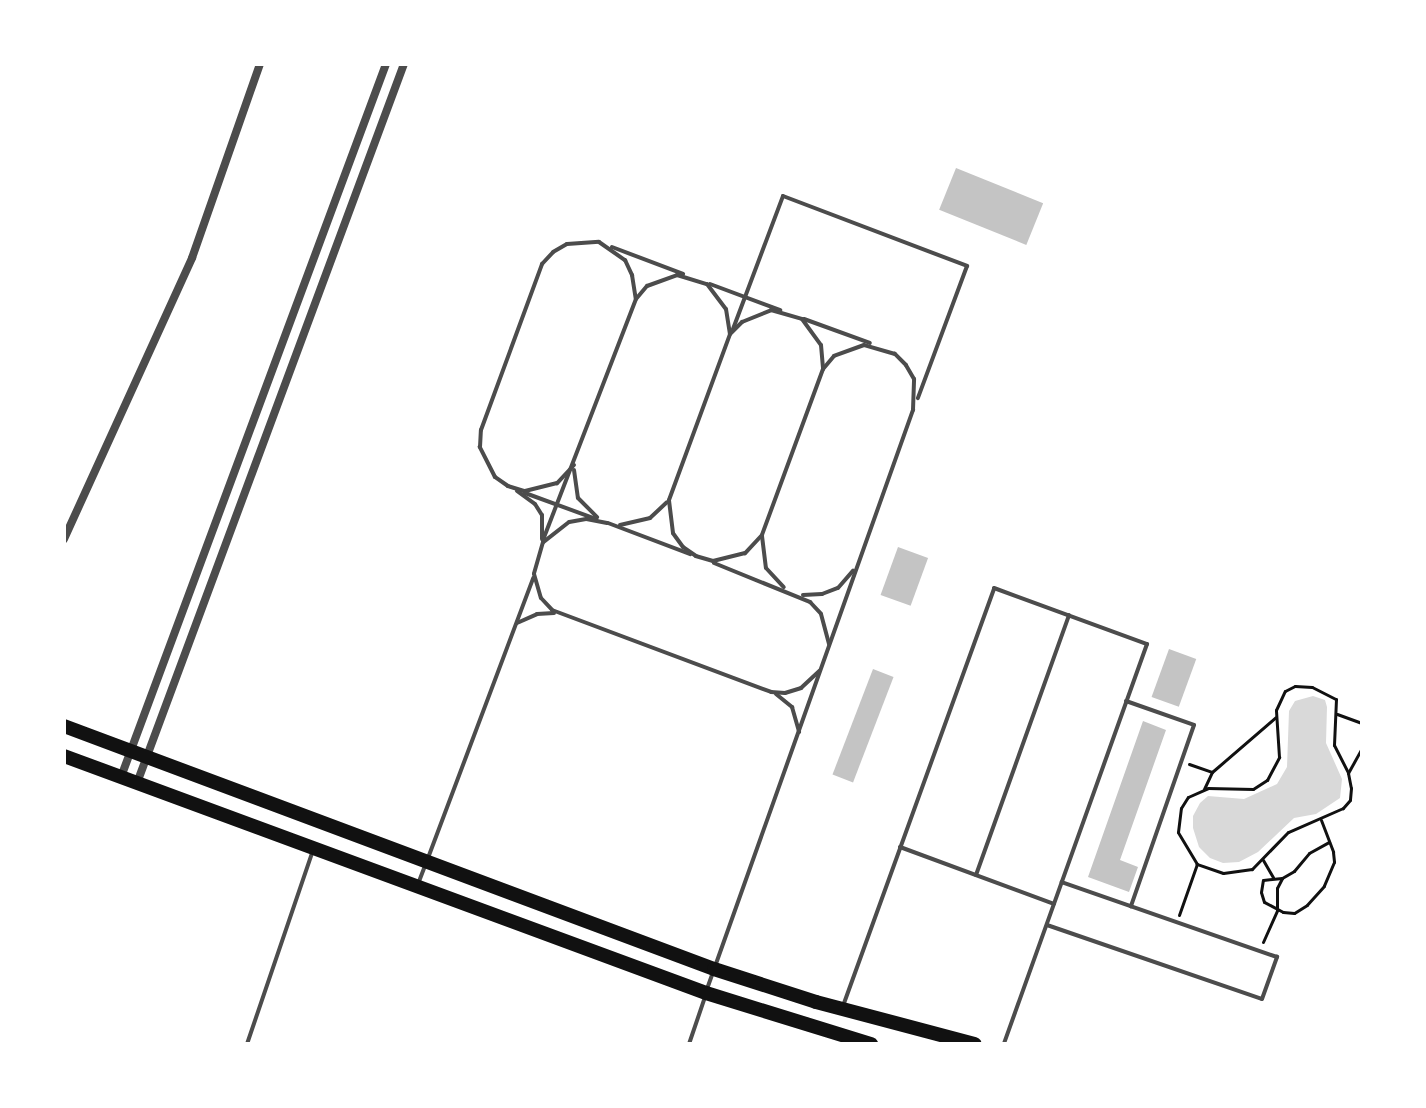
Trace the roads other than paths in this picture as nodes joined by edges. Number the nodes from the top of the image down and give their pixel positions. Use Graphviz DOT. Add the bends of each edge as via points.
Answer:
graph roads {
  1 [pos="260,64"];
  2 [pos="386,64"];
  3 [pos="404,64"];
  4 [pos="599,242"];
  5 [pos="692,277"];
  6 [pos="745,297"];
  7 [pos="636,299"];
  8 [pos="787,312"];
  9 [pos="730,334"];
  10 [pos="880,347"];
  11 [pos="823,369"];
  12 [pos="913,410"];
  13 [pos="574,465"];
  14 [pos="508,486"];
  15 [pos="669,500"];
  16 [pos="558,505"];
  17 [pos="607,523"];
  18 [pos="762,535"];
  19 [pos="64,539"];
  20 [pos="540,547"];
  21 [pos="696,556"];
  22 [pos="703,559"];
  23 [pos="858,562"];
  24 [pos="534,575"];
  25 [pos="789,591"];
  26 [pos="560,615"];
  27 [pos="1069,615"];
  28 [pos="516,624"];
  29 [pos="824,664"];
  30 [pos="770,691"];
  31 [pos="1126,701"];
  32 [pos="64,726"];
  33 [pos="798,740"];
  34 [pos="130,752"];
  35 [pos="64,756"];
  36 [pos="146,758"];
  37 [pos="121,777"];
  38 [pos="137,783"];
  39 [pos="900,847"];
  40 [pos="314,848"];
  41 [pos="425,863"];
  42 [pos="976,875"];
  43 [pos="1062,882"];
  44 [pos="417,886"];
  45 [pos="1054,904"];
  46 [pos="1131,906"];
  47 [pos="1047,925"];
  48 [pos="714,969"];
  49 [pos="706,993"];
  50 [pos="842,1008"];
  51 [pos="247,1044"];
  52 [pos="689,1044"];
  53 [pos="871,1044"];
  54 [pos="975,1044"];
  55 [pos="1004,1044"];
  1 -- 19 [label="street" via="192,258"];
  2 -- 34 [label="street"];
  3 -- 36 [label="street"];
  4 -- 5 [label="lane"];
  4 -- 7 [label="lane" via="625,260"];
  4 -- 14 [label="lane" via="583,240 553,252 542,264 481,430 485,463"];
  5 -- 6 [label="lane"];
  5 -- 7 [label="lane" via="661,278"];
  5 -- 9 [label="lane" via="719,295"];
  6 -- 8 [label="lane"];
  6 -- 9 [label="lane"];
  6 -- 12 [label="lane" via="783,196 967,266"];
  7 -- 13 [label="lane"];
  8 -- 9 [label="lane" via="755,314"];
  8 -- 10 [label="lane"];
  8 -- 11 [label="lane" via="813,330 821,345"];
  9 -- 15 [label="lane"];
  10 -- 11 [label="lane" via="848,348"];
  10 -- 12 [label="lane" via="906,365 914,379"];
  11 -- 18 [label="lane"];
  12 -- 23 [label="lane"];
  13 -- 14 [label="lane" via="557,483 541,490"];
  13 -- 16 [label="lane"];
  13 -- 17 [label="lane" via="578,498"];
  14 -- 16 [label="lane"];
  14 -- 20 [label="lane" via="542,515"];
  15 -- 17 [label="lane" via="635,524"];
  15 -- 21 [label="lane" via="673,533"];
  16 -- 17 [label="lane"];
  16 -- 20 [label="lane"];
  17 -- 20 [label="lane" via="569,522"];
  17 -- 21 [label="lane"];
  18 -- 22 [label="lane" via="745,553 729,560"];
  18 -- 25 [label="lane" via="766,568"];
  20 -- 24 [label="lane"];
  21 -- 22 [label="lane"];
  22 -- 25 [label="lane"];
  23 -- 25 [label="lane" via="844,582 822,594"];
  23 -- 29 [label="lane"];
  24 -- 26 [label="lane" via="541,598"];
  24 -- 28 [label="lane"];
  25 -- 29 [label="lane" via="821,614 828,630"];
  26 -- 28 [label="lane" via="537,614"];
  26 -- 30 [label="lane"];
  27 -- 31 [label="lane" via="1147,644"];
  27 -- 39 [label="lane" via="994,588"];
  27 -- 42 [label="lane"];
  28 -- 41 [label="lane"];
  29 -- 30 [label="lane" via="801,688"];
  29 -- 33 [label="lane"];
  30 -- 33 [label="lane" via="792,707"];
  31 -- 43 [label="lane"];
  31 -- 46 [label="lane" via="1194,725"];
  32 -- 34 [label="main road"];
  33 -- 48 [label="lane"];
  34 -- 36 [label="main road"];
  34 -- 37 [label="street"];
  35 -- 37 [label="main road"];
  36 -- 38 [label="street"];
  36 -- 41 [label="main road"];
  37 -- 38 [label="main road"];
  38 -- 40 [label="main road"];
  39 -- 42 [label="lane"];
  39 -- 50 [label="lane"];
  40 -- 44 [label="main road"];
  40 -- 51 [label="lane"];
  41 -- 44 [label="lane"];
  41 -- 48 [label="main road"];
  42 -- 45 [label="lane"];
  43 -- 45 [label="lane"];
  43 -- 46 [label="lane"];
  44 -- 49 [label="main road"];
  45 -- 47 [label="lane"];
  46 -- 47 [label="lane" via="1277,957 1262,999"];
  47 -- 55 [label="lane"];
  48 -- 49 [label="lane"];
  48 -- 50 [label="main road"];
  49 -- 52 [label="lane"];
  49 -- 53 [label="main road"];
  50 -- 54 [label="main road"];
}
